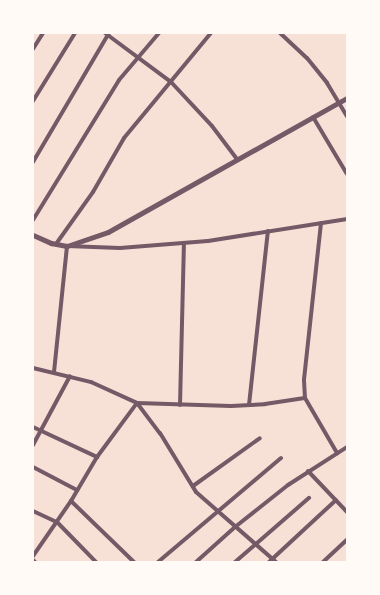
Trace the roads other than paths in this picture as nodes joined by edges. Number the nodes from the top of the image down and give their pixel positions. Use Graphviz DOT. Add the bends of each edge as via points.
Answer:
graph roads {
  1 [pos="43,33"];
  2 [pos="75,33"];
  3 [pos="159,33"];
  4 [pos="211,33"];
  5 [pos="280,33"];
  6 [pos="107,34"];
  7 [pos="33,49"];
  8 [pos="138,57"];
  9 [pos="170,82"];
  10 [pos="347,98"];
  11 [pos="33,101"];
  12 [pos="339,102"];
  13 [pos="347,116"];
  14 [pos="313,117"];
  15 [pos="237,159"];
  16 [pos="33,162"];
  17 [pos="347,174"];
  18 [pos="347,219"];
  19 [pos="33,220"];
  20 [pos="321,223"];
  21 [pos="268,231"];
  22 [pos="33,235"];
  23 [pos="184,243"];
  24 [pos="56,244"];
  25 [pos="66,246"];
  26 [pos="33,368"];
  27 [pos="54,372"];
  28 [pos="70,376"];
  29 [pos="304,398"];
  30 [pos="137,403"];
  31 [pos="180,405"];
  32 [pos="249,405"];
  33 [pos="33,427"];
  34 [pos="40,431"];
  35 [pos="260,438"];
  36 [pos="33,445"];
  37 [pos="347,446"];
  38 [pos="337,453"];
  39 [pos="97,457"];
  40 [pos="281,458"];
  41 [pos="33,467"];
  42 [pos="308,471"];
  43 [pos="193,486"];
  44 [pos="77,490"];
  45 [pos="309,498"];
  46 [pos="336,500"];
  47 [pos="71,501"];
  48 [pos="33,511"];
  49 [pos="219,512"];
  50 [pos="347,512"];
  51 [pos="57,522"];
  52 [pos="235,527"];
  53 [pos="347,540"];
  54 [pos="256,545"];
  55 [pos="33,556"];
  56 [pos="273,561"];
  57 [pos="96,562"];
  58 [pos="134,562"];
  59 [pos="158,562"];
  60 [pos="196,562"];
  61 [pos="235,562"];
  62 [pos="323,562"];
  1 -- 7 [label="street"];
  2 -- 11 [label="street"];
  3 -- 8 [label="street"];
  4 -- 9 [label="street"];
  5 -- 12 [label="street" via="307,58"];
  6 -- 8 [label="street"];
  6 -- 16 [label="street"];
  8 -- 9 [label="street"];
  8 -- 19 [label="street" via="119,80"];
  9 -- 15 [label="street" via="212,126"];
  9 -- 24 [label="street" via="124,138 93,192"];
  10 -- 12 [label="street"];
  12 -- 13 [label="street"];
  12 -- 14 [label="street"];
  14 -- 15 [label="street"];
  14 -- 17 [label="street"];
  15 -- 25 [label="street" via="108,232"];
  18 -- 20 [label="street"];
  20 -- 21 [label="street"];
  20 -- 29 [label="street"];
  21 -- 23 [label="street"];
  21 -- 32 [label="street"];
  22 -- 24 [label="street"];
  23 -- 25 [label="street" via="120,248"];
  23 -- 31 [label="street"];
  24 -- 25 [label="street"];
  25 -- 27 [label="street"];
  26 -- 27 [label="street"];
  27 -- 28 [label="street"];
  28 -- 30 [label="street" via="91,382"];
  28 -- 34 [label="street"];
  29 -- 32 [label="street"];
  29 -- 38 [label="street"];
  30 -- 31 [label="street"];
  30 -- 39 [label="street"];
  30 -- 43 [label="street" via="160,433"];
  31 -- 32 [label="street"];
  33 -- 34 [label="street"];
  34 -- 36 [label="street"];
  34 -- 39 [label="street"];
  35 -- 43 [label="street"];
  37 -- 38 [label="street"];
  38 -- 42 [label="street"];
  39 -- 44 [label="street"];
  40 -- 49 [label="street"];
  41 -- 44 [label="street"];
  42 -- 46 [label="street"];
  42 -- 52 [label="street"];
  43 -- 49 [label="street"];
  44 -- 47 [label="street"];
  45 -- 54 [label="street"];
  46 -- 50 [label="street"];
  46 -- 56 [label="street"];
  47 -- 51 [label="street"];
  47 -- 58 [label="street"];
  48 -- 51 [label="street"];
  49 -- 52 [label="street"];
  49 -- 59 [label="street"];
  51 -- 55 [label="street"];
  51 -- 57 [label="street"];
  52 -- 54 [label="street"];
  52 -- 60 [label="street"];
  53 -- 62 [label="street"];
  54 -- 56 [label="street"];
  54 -- 61 [label="street"];
}
